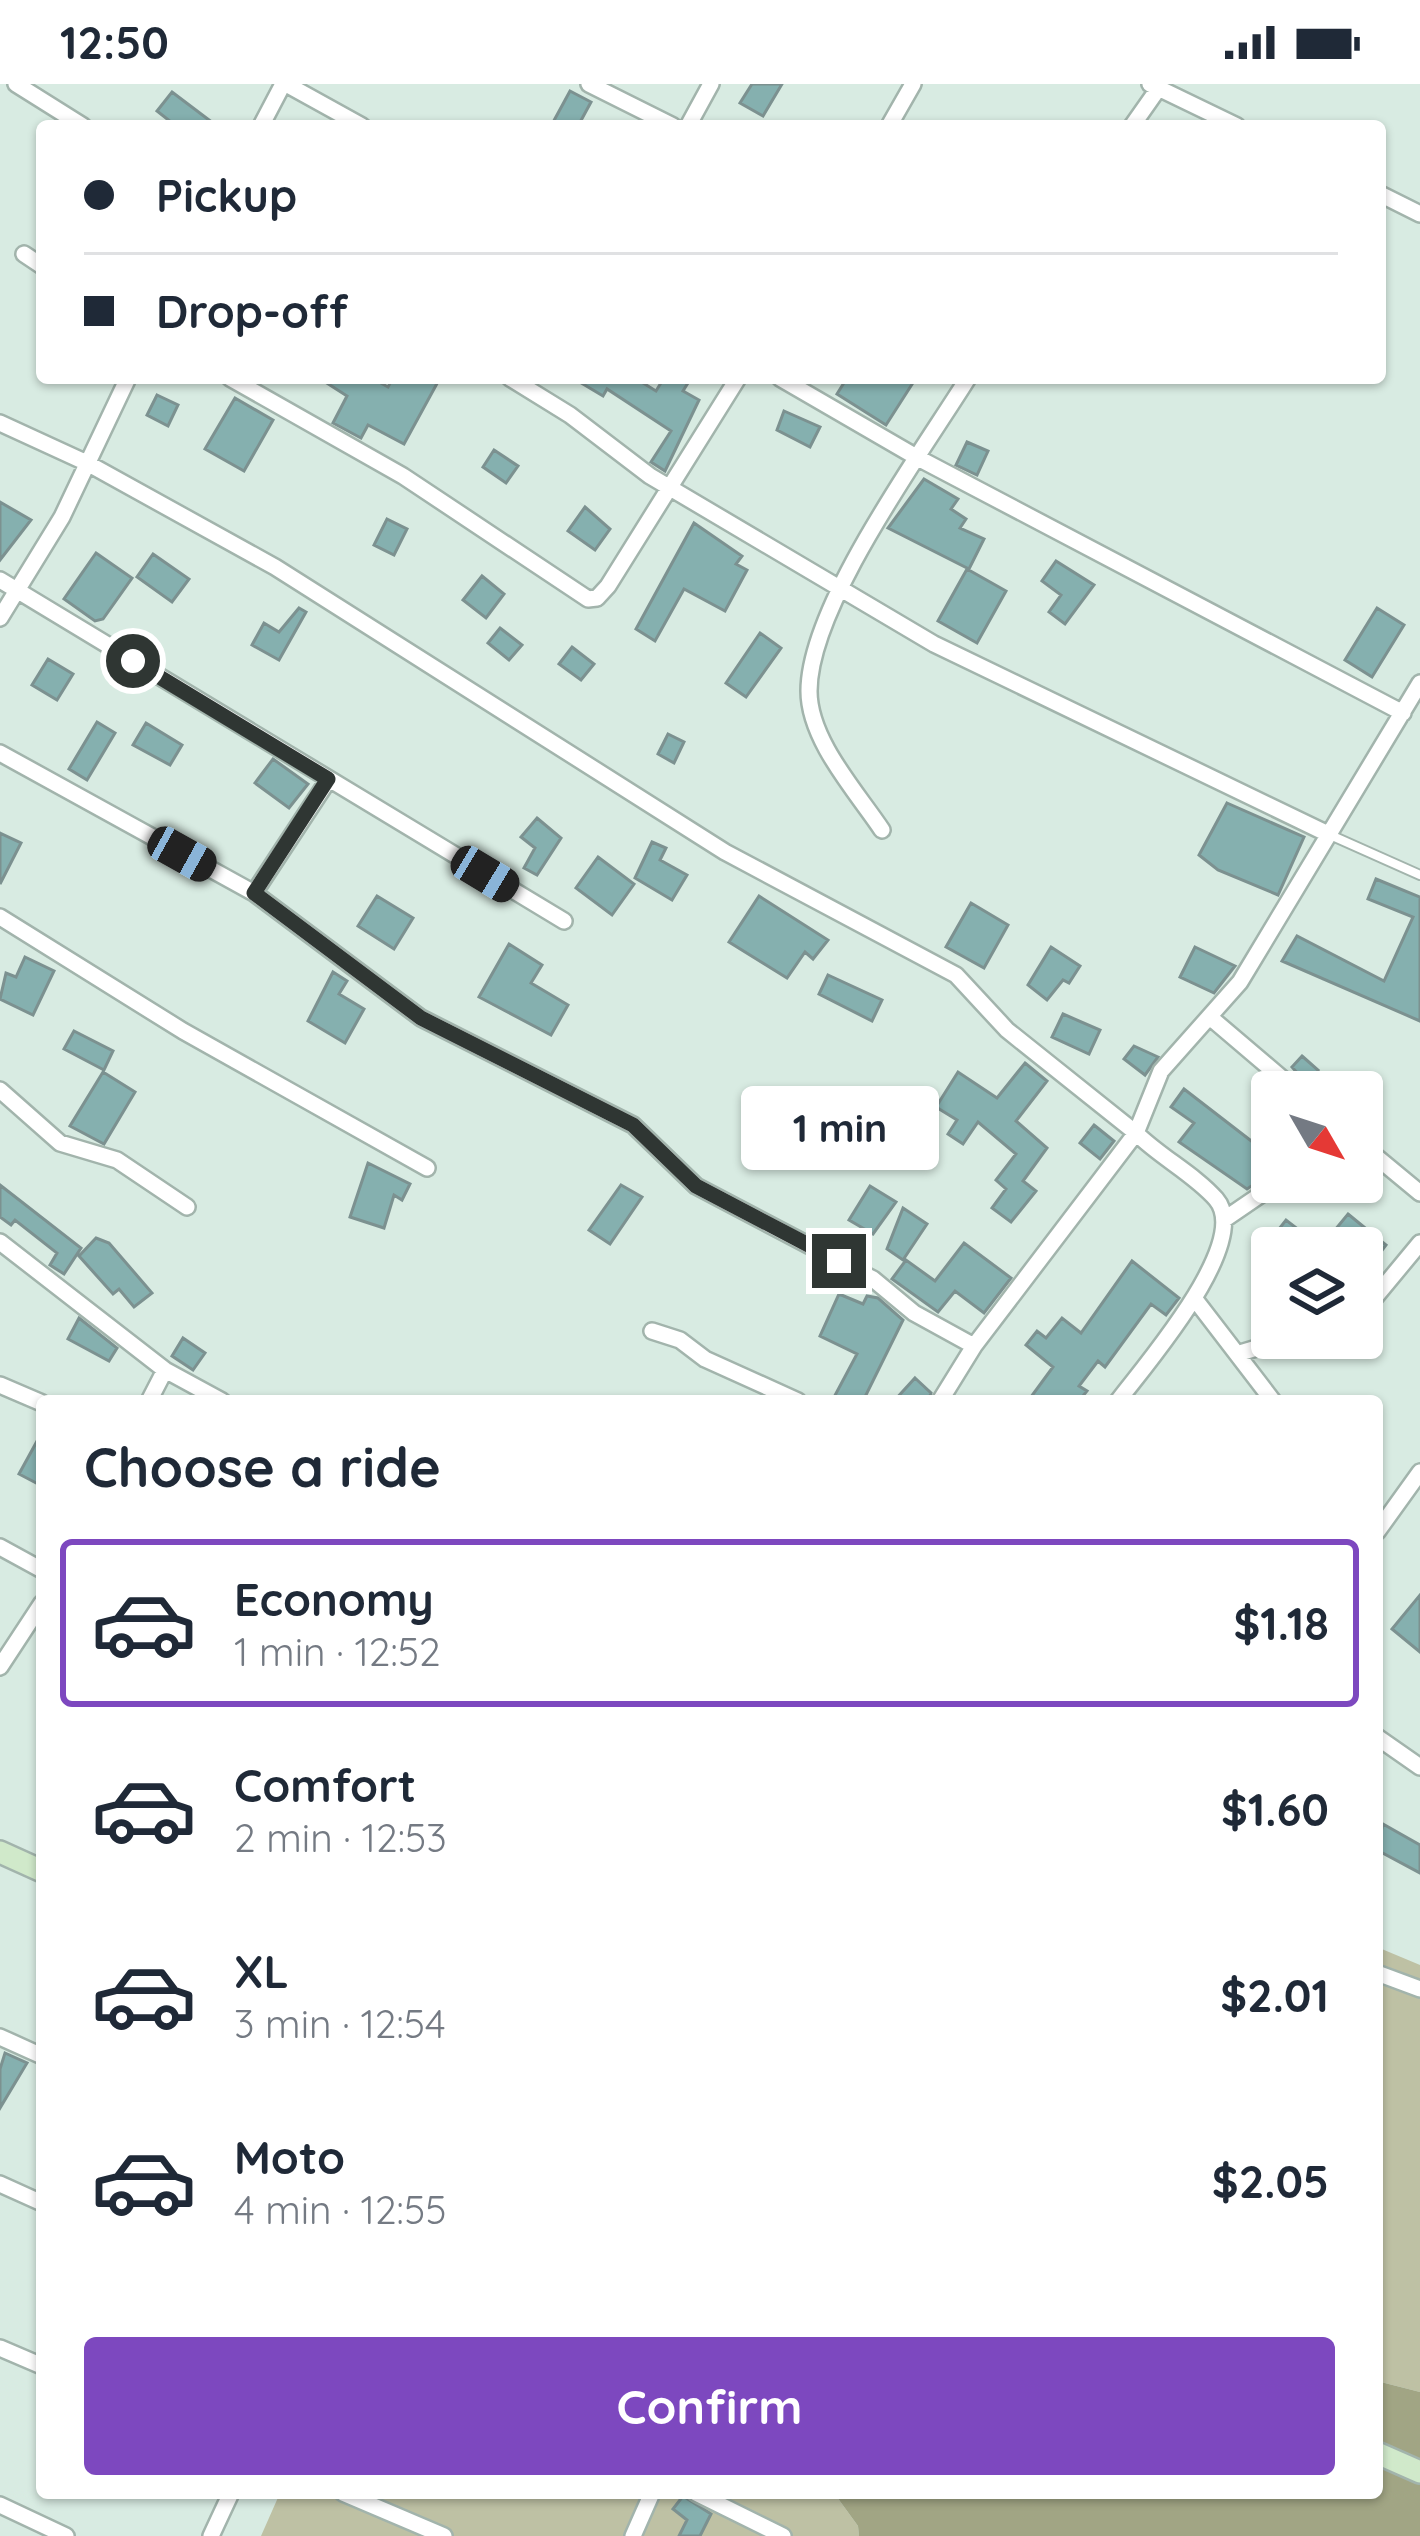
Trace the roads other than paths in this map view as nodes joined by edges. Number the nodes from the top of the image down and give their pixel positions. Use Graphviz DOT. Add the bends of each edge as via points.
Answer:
graph roads {
  1 [pos="16,84"];
  2 [pos="285,84"];
  3 [pos="589,84"];
  4 [pos="711,84"];
  5 [pos="913,84"];
  6 [pos="1154,86"];
  7 [pos="73,120"];
  8 [pos="264,120"];
  9 [pos="351,120"];
  10 [pos="661,120"];
  11 [pos="691,120"];
  12 [pos="892,120"];
  13 [pos="1135,120"];
  14 [pos="1225,120"];
  15 [pos="1386,197"];
  16 [pos="1420,214"];
  17 [pos="24,254"];
  18 [pos="36,262"];
  19 [pos="125,384"];
  20 [pos="241,384"];
  21 [pos="520,384"];
  22 [pos="543,384"];
  23 [pos="734,384"];
  24 [pos="790,384"];
  25 [pos="964,384"];
  26 [pos="537,394"];
  27 [pos="0,423"];
  28 [pos="918,458"];
  29 [pos="87,463"];
  30 [pos="670,488"];
  31 [pos="0,580"];
  32 [pos="16,590"];
  33 [pos="840,591"];
  34 [pos="0,618"];
  35 [pos="1420,682"];
  36 [pos="1403,713"];
  37 [pos="0,754"];
  38 [pos="328,779"];
  39 [pos="882,830"];
  40 [pos="1328,835"];
  41 [pos="1420,874"];
  42 [pos="254,893"];
  43 [pos="0,917"];
  44 [pos="563,921"];
  45 [pos="1211,1018"];
  46 [pos="1273,1071"];
  47 [pos="0,1090"];
  48 [pos="1136,1133"];
  49 [pos="1383,1162"];
  50 [pos="427,1168"];
  51 [pos="1420,1193"];
  52 [pos="1251,1201"];
  53 [pos="188,1207"];
  54 [pos="1225,1219"];
  55 [pos="0,1242"];
  56 [pos="1420,1243"];
  57 [pos="1383,1288"];
  58 [pos="1194,1298"];
  59 [pos="652,1331"];
  60 [pos="974,1346"];
  61 [pos="1251,1350"];
  62 [pos="1240,1353"];
  63 [pos="165,1370"];
  64 [pos="0,1385"];
  65 [pos="152,1395"];
  66 [pos="211,1395"];
  67 [pos="785,1395"];
  68 [pos="944,1395"];
  69 [pos="1122,1395"];
  70 [pos="1269,1395"];
  71 [pos="36,1400"];
  72 [pos="1420,1472"];
  73 [pos="1383,1524"];
  74 [pos="0,1547"];
  75 [pos="36,1567"];
  76 [pos="36,1612"];
  77 [pos="0,1667"];
  78 [pos="1383,1741"];
  79 [pos="1420,1767"];
  80 [pos="0,1852"];
  81 [pos="36,1868"];
  82 [pos="1383,1975"];
  83 [pos="1420,1989"];
  84 [pos="0,2037"];
  85 [pos="36,2053"];
  86 [pos="0,2184"];
  87 [pos="36,2200"];
  88 [pos="0,2348"];
  89 [pos="36,2363"];
  90 [pos="1383,2455"];
  91 [pos="1420,2472"];
  92 [pos="228,2499"];
  93 [pos="357,2499"];
  94 [pos="649,2499"];
  95 [pos="708,2499"];
  96 [pos="0,2505"];
  97 [pos="66,2536"];
  98 [pos="211,2536"];
  99 [pos="444,2536"];
  100 [pos="633,2536"];
  101 [pos="783,2536"];
  1 -- 7 [label="street"];
  2 -- 8 [label="street"];
  2 -- 9 [label="street"];
  3 -- 10 [label="street"];
  4 -- 11 [label="street"];
  5 -- 12 [label="street"];
  6 -- 13 [label="street"];
  6 -- 14 [label="street"];
  15 -- 16 [label="street"];
  17 -- 18 [label="street"];
  19 -- 29 [label="street"];
  20 -- 30 [label="street" via="404,476 588,599 608,586"];
  21 -- 26 [label="street"];
  22 -- 26 [label="street"];
  23 -- 30 [label="street"];
  24 -- 28 [label="street"];
  25 -- 28 [label="street"];
  26 -- 30 [label="street"];
  27 -- 29 [label="street"];
  28 -- 33 [label="street"];
  28 -- 36 [label="street"];
  29 -- 32 [label="street"];
  29 -- 48 [label="street" via="274,567 725,852 956,975 1007,1030"];
  30 -- 33 [label="street"];
  31 -- 32 [label="street"];
  32 -- 34 [label="street"];
  32 -- 38 [label="street"];
  33 -- 39 [label="street" via="815,653 809,694 828,749"];
  33 -- 40 [label="street"];
  35 -- 36 [label="street"];
  36 -- 40 [label="street"];
  37 -- 42 [label="street"];
  38 -- 42 [label="street"];
  38 -- 44 [label="street"];
  40 -- 41 [label="lane"];
  40 -- 45 [label="street"];
  42 -- 60 [label="street" via="421,1018 633,1125 696,1186 873,1279 929,1324"];
  43 -- 50 [label="street"];
  45 -- 46 [label="street"];
  45 -- 48 [label="street" via="1160,1071"];
  47 -- 53 [label="street" via="60,1143 117,1160"];
  48 -- 54 [label="street" via="1219,1201"];
  48 -- 60 [label="street"];
  49 -- 51 [label="street"];
  52 -- 54 [label="street"];
  54 -- 58 [label="street" via="1222,1247"];
  55 -- 63 [label="street"];
  56 -- 57 [label="street"];
  58 -- 62 [label="street"];
  58 -- 69 [label="street"];
  59 -- 67 [label="street"];
  60 -- 68 [label="street"];
  61 -- 62 [label="street"];
  62 -- 70 [label="street"];
  63 -- 65 [label="street"];
  63 -- 66 [label="street"];
  64 -- 71 [label="street"];
  72 -- 73 [label="street"];
  74 -- 75 [label="street"];
  76 -- 77 [label="street"];
  78 -- 79 [label="street"];
  80 -- 81 [label="street"];
  82 -- 83 [label="street"];
  84 -- 85 [label="street"];
  86 -- 87 [label="street"];
  88 -- 89 [label="street"];
  90 -- 91 [label="street"];
  92 -- 98 [label="street"];
  93 -- 99 [label="street"];
  94 -- 100 [label="street"];
  95 -- 101 [label="street"];
  96 -- 97 [label="street"];
}
